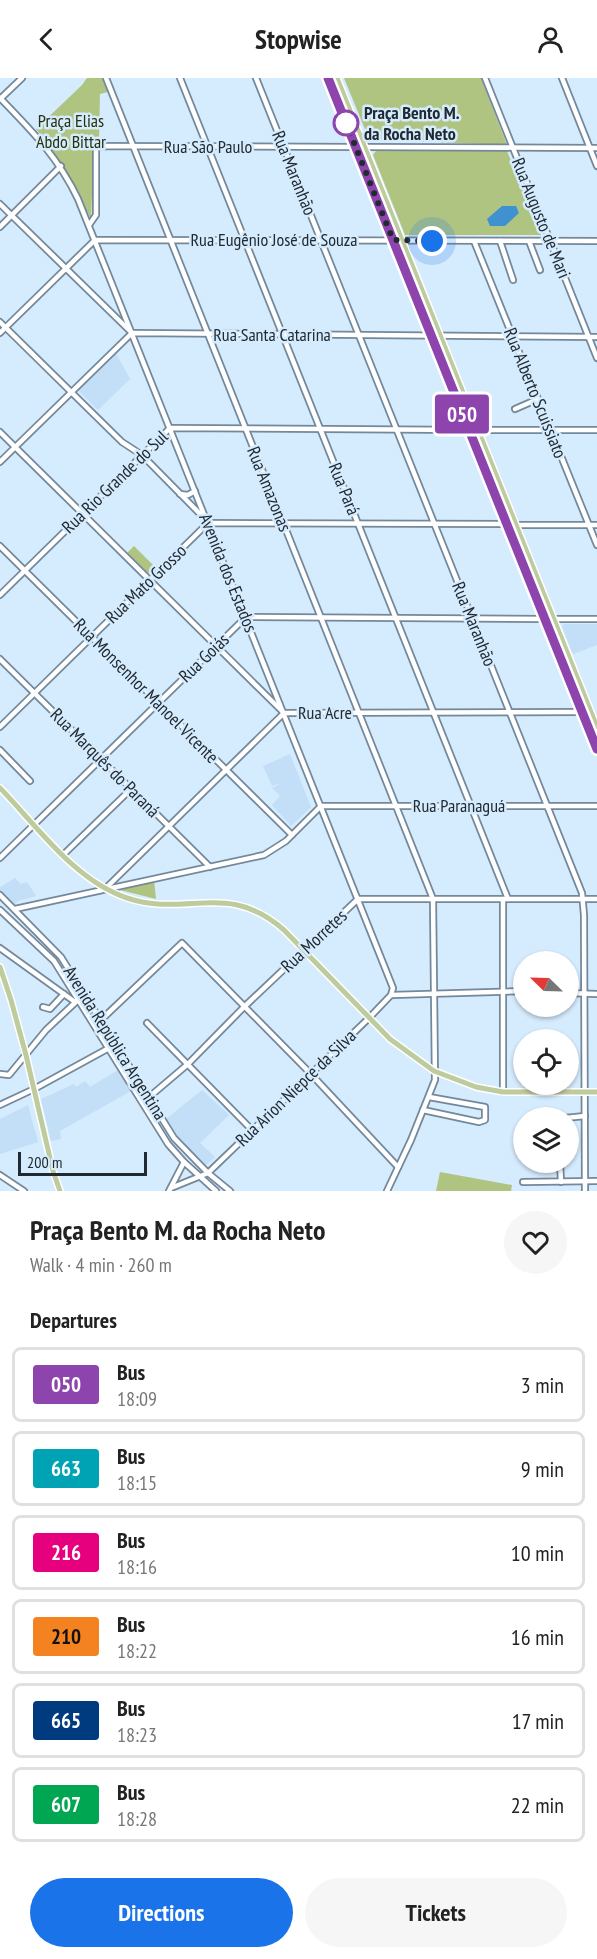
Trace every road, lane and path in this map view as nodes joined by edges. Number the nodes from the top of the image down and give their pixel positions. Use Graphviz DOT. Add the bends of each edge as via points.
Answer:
graph roads {
  1 [pos="22,78"];
  2 [pos="106,78"];
  3 [pos="180,78"];
  4 [pos="256,78"];
  5 [pos="328,78"];
  6 [pos="337,78"];
  7 [pos="485,78"];
  8 [pos="562,78"];
  9 [pos="0,99"];
  10 [pos="133,146"];
  11 [pos="207,147"];
  12 [pos="283,147"];
  13 [pos="355,147"];
  14 [pos="365,147"];
  15 [pos="513,147"];
  16 [pos="590,148"];
  17 [pos="597,148"];
  18 [pos="61,166"];
  19 [pos="597,166"];
  20 [pos="0,204"];
  21 [pos="12,216"];
  22 [pos="89,225"];
  23 [pos="0,227"];
  24 [pos="95,240"];
  25 [pos="171,240"];
  26 [pos="245,240"];
  27 [pos="321,240"];
  28 [pos="393,240"];
  29 [pos="402,241"];
  30 [pos="474,241"];
  31 [pos="500,241"];
  32 [pos="529,241"];
  33 [pos="550,241"];
  34 [pos="597,241"];
  35 [pos="65,269"];
  36 [pos="540,270"];
  37 [pos="513,280"];
  38 [pos="420,286"];
  39 [pos="412,288"];
  40 [pos="0,322"];
  41 [pos="6,327"];
  42 [pos="0,333"];
  43 [pos="132,333"];
  44 [pos="208,334"];
  45 [pos="283,335"];
  46 [pos="360,335"];
  47 [pos="431,336"];
  48 [pos="440,336"];
  49 [pos="513,336"];
  50 [pos="589,337"];
  51 [pos="597,337"];
  52 [pos="597,358"];
  53 [pos="72,392"];
  54 [pos="538,399"];
  55 [pos="515,409"];
  56 [pos="170,428"];
  57 [pos="320,428"];
  58 [pos="245,429"];
  59 [pos="397,429"];
  60 [pos="469,430"];
  61 [pos="478,430"];
  62 [pos="550,430"];
  63 [pos="597,430"];
  64 [pos="0,432"];
  65 [pos="16,447"];
  66 [pos="142,455"];
  67 [pos="0,462"];
  68 [pos="195,490"];
  69 [pos="180,494"];
  70 [pos="82,514"];
  71 [pos="208,522"];
  72 [pos="283,524"];
  73 [pos="358,524"];
  74 [pos="507,524"];
  75 [pos="434,525"];
  76 [pos="516,525"];
  77 [pos="589,525"];
  78 [pos="597,525"];
  79 [pos="597,545"];
  80 [pos="0,546"];
  81 [pos="25,571"];
  82 [pos="526,572"];
  83 [pos="535,572"];
  84 [pos="150,580"];
  85 [pos="0,595"];
  86 [pos="246,617"];
  87 [pos="321,619"];
  88 [pos="396,619"];
  89 [pos="472,619"];
  90 [pos="545,619"];
  91 [pos="554,619"];
  92 [pos="597,619"];
  93 [pos="92,637"];
  94 [pos="217,646"];
  95 [pos="0,659"];
  96 [pos="35,693"];
  97 [pos="159,703"];
  98 [pos="433,712"];
  99 [pos="582,712"];
  100 [pos="284,713"];
  101 [pos="358,713"];
  102 [pos="509,713"];
  103 [pos="594,713"];
  104 [pos="0,727"];
  105 [pos="597,728"];
  106 [pos="595,738"];
  107 [pos="597,749"];
  108 [pos="0,750"];
  109 [pos="101,759"];
  110 [pos="226,770"];
  111 [pos="30,781"];
  112 [pos="0,788"];
  113 [pos="131,789"];
  114 [pos="321,806"];
  115 [pos="396,806"];
  116 [pos="471,806"];
  117 [pos="546,806"];
  118 [pos="597,806"];
  119 [pos="34,824"];
  120 [pos="169,827"];
  121 [pos="292,835"];
  122 [pos="63,855"];
  123 [pos="0,858"];
  124 [pos="210,867"];
  125 [pos="105,889"];
  126 [pos="0,895"];
  127 [pos="358,899"];
  128 [pos="433,899"];
  129 [pos="505,899"];
  130 [pos="583,899"];
  131 [pos="597,899"];
  132 [pos="15,909"];
  133 [pos="0,910"];
  134 [pos="0,948"];
  135 [pos="304,950"];
  136 [pos="0,967"];
  137 [pos="503,991"];
  138 [pos="513,991"];
  139 [pos="433,993"];
  140 [pos="579,993"];
  141 [pos="584,993"];
  142 [pos="64,994"];
  143 [pos="597,994"];
  144 [pos="390,996"];
  145 [pos="77,1001"];
  146 [pos="43,1007"];
  147 [pos="244,1007"];
  148 [pos="369,1018"];
  149 [pos="101,1020"];
  150 [pos="147,1023"];
  151 [pos="109,1048"];
  152 [pos="26,1055"];
  153 [pos="188,1064"];
  154 [pos="434,1071"];
  155 [pos="310,1073"];
  156 [pos="0,1074"];
  157 [pos="34,1089"];
  158 [pos="503,1092"];
  159 [pos="585,1092"];
  160 [pos="597,1092"];
  161 [pos="429,1097"];
  162 [pos="148,1098"];
  163 [pos="0,1105"];
  164 [pos="423,1110"];
  165 [pos="585,1116"];
  166 [pos="579,1117"];
  167 [pos="252,1130"];
  168 [pos="184,1162"];
  169 [pos="398,1167"];
  170 [pos="208,1173"];
  171 [pos="561,1173"];
  172 [pos="0,1175"];
  173 [pos="199,1176"];
  174 [pos="585,1181"];
  175 [pos="597,1181"];
  176 [pos="523,1182"];
  177 [pos="561,1182"];
  178 [pos="170,1190"];
  179 [pos="24,1191"];
  180 [pos="60,1191"];
  181 [pos="216,1191"];
  182 [pos="230,1191"];
  183 [pos="387,1191"];
  184 [pos="585,1191"];
  1 -- 9 [label="street"];
  2 -- 10 [label="street, Rua Amazonas"];
  3 -- 11 [label="street, Rua Pará"];
  4 -- 12 [label="street, Rua Maranhão"];
  5 -- 13 [label="main road"];
  6 -- 14 [label="main road"];
  7 -- 15 [label="street, Rua Augusto de Mari"];
  8 -- 16 [label="street"];
  9 -- 18 [label="street, Avenida dos Estados"];
  10 -- 11 [label="street, Rua São Paulo"];
  10 -- 22 [label="street, Rua São Paulo" via="96,146 96,215"];
  10 -- 25 [label="street, Rua Amazonas"];
  11 -- 12 [label="street, Rua São Paulo"];
  11 -- 26 [label="street, Rua Pará"];
  12 -- 13 [label="street, Rua São Paulo"];
  12 -- 27 [label="street, Rua Maranhão"];
  13 -- 28 [label="main road"];
  14 -- 15 [label="street"];
  14 -- 29 [label="main road"];
  15 -- 16 [label="street"];
  15 -- 33 [label="street, Rua Augusto de Mari"];
  16 -- 17 [label="street"];
  16 -- 19 [label="street"];
  18 -- 21 [label="street"];
  18 -- 22 [label="street, Avenida dos Estados"];
  20 -- 21 [label="street"];
  21 -- 23 [label="street"];
  21 -- 35 [label="street"];
  22 -- 24 [label="street, Avenida dos Estados"];
  24 -- 25 [label="street, Rua Eugênio José de Souza"];
  24 -- 35 [label="street"];
  24 -- 43 [label="street, Avenida dos Estados"];
  25 -- 26 [label="street, Rua Eugênio José de Souza"];
  25 -- 44 [label="street, Rua Amazonas"];
  26 -- 27 [label="street, Rua Eugênio José de Souza"];
  26 -- 45 [label="street, Rua Pará"];
  27 -- 28 [label="street, Rua Eugênio José de Souza"];
  27 -- 46 [label="street, Rua Maranhão"];
  28 -- 29 [label="street, Rua Eugênio José de Souza"];
  28 -- 39 [label="main road"];
  29 -- 30 [label="street, Rua Eugênio José de Souza"];
  29 -- 38 [label="main road"];
  30 -- 31 [label="street, Rua Eugênio José de Souza"];
  30 -- 49 [label="street, Rua Alberto Scuissiato"];
  31 -- 32 [label="street, Rua Eugênio José de Souza"];
  31 -- 37 [label="street"];
  32 -- 33 [label="street, Rua Eugênio José de Souza"];
  32 -- 36 [label="street"];
  33 -- 34 [label="street, Rua Eugênio José de Souza"];
  33 -- 50 [label="street, Rua Augusto de Mari"];
  35 -- 41 [label="street"];
  35 -- 43 [label="street"];
  38 -- 39 [label="main road"];
  38 -- 48 [label="main road"];
  39 -- 47 [label="main road"];
  40 -- 41 [label="street"];
  41 -- 42 [label="street"];
  41 -- 53 [label="street"];
  43 -- 44 [label="street, Rua Santa Catarina"];
  43 -- 53 [label="street"];
  43 -- 56 [label="street, Avenida dos Estados"];
  44 -- 45 [label="street, Rua Santa Catarina"];
  44 -- 58 [label="street, Rua Amazonas"];
  45 -- 46 [label="street, Rua Santa Catarina"];
  45 -- 57 [label="street, Rua Pará"];
  46 -- 47 [label="street, Rua Santa Catarina"];
  46 -- 59 [label="street, Rua Maranhão"];
  47 -- 48 [label="street, Rua Santa Catarina"];
  47 -- 60 [label="main road"];
  48 -- 49 [label="street, Rua Santa Catarina"];
  48 -- 61 [label="main road"];
  49 -- 50 [label="street, Rua Santa Catarina"];
  49 -- 54 [label="street, Rua Alberto Scuissiato"];
  50 -- 51 [label="street, Rua Santa Catarina"];
  50 -- 52 [label="street, Rua Augusto de Mari"];
  53 -- 65 [label="street"];
  53 -- 66 [label="street" via="122,442"];
  54 -- 55 [label="street"];
  54 -- 62 [label="street, Rua Alberto Scuissiato"];
  56 -- 58 [label="street, Rua Rio Grande do Sul"];
  56 -- 66 [label="street, Rua Rio Grande do Sul"];
  56 -- 68 [label="street, Avenida dos Estados"];
  57 -- 58 [label="street, Rua Rio Grande do Sul"];
  57 -- 59 [label="street, Rua Rio Grande do Sul"];
  57 -- 73 [label="street, Rua Pará"];
  58 -- 72 [label="street, Rua Amazonas"];
  59 -- 60 [label="street, Rua Rio Grande do Sul"];
  59 -- 75 [label="street, Rua Maranhão"];
  60 -- 74 [label="main road"];
  61 -- 62 [label="street"];
  61 -- 76 [label="main road"];
  62 -- 63 [label="street"];
  62 -- 77 [label="street, Rua Alberto Scuissiato"];
  64 -- 65 [label="street"];
  65 -- 67 [label="street"];
  65 -- 70 [label="street"];
  66 -- 69 [label="street"];
  66 -- 70 [label="street, Rua Rio Grande do Sul"];
  68 -- 69 [label="street" via="188,495"];
  68 -- 71 [label="street, Avenida dos Estados"];
  69 -- 71 [label="street"];
  70 -- 81 [label="street, Rua Rio Grande do Sul"];
  70 -- 84 [label="street"];
  71 -- 72 [label="street"];
  71 -- 84 [label="street, Rua Mato Grosso"];
  71 -- 86 [label="street, Avenida dos Estados"];
  72 -- 73 [label="street"];
  72 -- 87 [label="street, Rua Amazonas"];
  73 -- 75 [label="street"];
  73 -- 88 [label="street, Rua Pará"];
  74 -- 75 [label="street"];
  74 -- 82 [label="main road"];
  75 -- 89 [label="street, Rua Maranhão"];
  76 -- 77 [label="street"];
  76 -- 83 [label="main road"];
  77 -- 78 [label="street"];
  77 -- 79 [label="street, Rua Alberto Scuissiato"];
  80 -- 81 [label="street, Rua Monsenhor Manoel Vicente"];
  81 -- 85 [label="street, Rua Rio Grande do Sul"];
  81 -- 93 [label="street, Rua Monsenhor Manoel Vicente"];
  82 -- 83 [label="main road"];
  82 -- 90 [label="main road"];
  83 -- 91 [label="main road"];
  84 -- 93 [label="street, Rua Mato Grosso"];
  84 -- 94 [label="street"];
  86 -- 87 [label="street"];
  86 -- 94 [label="street, Rua Goiás"];
  86 -- 100 [label="street, Avenida dos Estados"];
  87 -- 88 [label="street"];
  87 -- 101 [label="street, Rua Amazonas"];
  88 -- 89 [label="street"];
  88 -- 98 [label="street, Rua Pará"];
  89 -- 90 [label="street"];
  89 -- 102 [label="street, Rua Maranhão"];
  90 -- 99 [label="main road"];
  91 -- 92 [label="street"];
  91 -- 103 [label="main road"];
  93 -- 96 [label="street, Rua Mato Grosso"];
  93 -- 97 [label="street, Rua Monsenhor Manoel Vicente"];
  94 -- 97 [label="street, Rua Goiás"];
  94 -- 100 [label="street"];
  95 -- 96 [label="street, Rua Marquês do Paraná"];
  96 -- 104 [label="street, Rua Mato Grosso"];
  96 -- 109 [label="street, Rua Marquês do Paraná"];
  97 -- 109 [label="street, Rua Goiás"];
  97 -- 110 [label="street, Rua Monsenhor Manoel Vicente"];
  98 -- 101 [label="street, Rua Acre"];
  98 -- 102 [label="street, Rua Acre"];
  98 -- 116 [label="street, Rua Pará"];
  99 -- 102 [label="street, Rua Acre"];
  99 -- 106 [label="main road"];
  100 -- 101 [label="street, Rua Acre"];
  100 -- 110 [label="street, Rua Acre"];
  100 -- 114 [label="street, Avenida dos Estados"];
  101 -- 115 [label="street, Rua Amazonas"];
  102 -- 117 [label="street, Rua Maranhão"];
  103 -- 105 [label="main road"];
  106 -- 107 [label="main road"];
  108 -- 111 [label="street"];
  109 -- 113 [label="street, Rua Marquês do Paraná"];
  109 -- 119 [label="street, Rua Goiás"];
  110 -- 120 [label="street, Rua Acre"];
  110 -- 121 [label="street, Rua Monsenhor Manoel Vicente"];
  112 -- 119 [label="main road"];
  113 -- 120 [label="street, Rua Marquês do Paraná"];
  113 -- 122 [label="street"];
  114 -- 115 [label="street, Rua Paranaguá"];
  114 -- 121 [label="street"];
  114 -- 127 [label="street, Avenida dos Estados"];
  115 -- 116 [label="street, Rua Paranaguá"];
  115 -- 128 [label="street, Rua Amazonas"];
  116 -- 117 [label="street, Rua Paranaguá"];
  116 -- 129 [label="street, Rua Pará"];
  117 -- 118 [label="street, Rua Paranaguá"];
  117 -- 130 [label="street, Rua Maranhão"];
  119 -- 122 [label="main road"];
  119 -- 123 [label="street, Rua Goiás"];
  120 -- 124 [label="street, Rua Marquês do Paraná"];
  120 -- 125 [label="street, Rua Acre"];
  121 -- 124 [label="street" via="264,855"];
  122 -- 125 [label="main road"];
  124 -- 125 [label="street"];
  125 -- 132 [label="street"];
  125 -- 135 [label="main road" via="148,903 211,901 242,905 268,917"];
  126 -- 132 [label="street, Avenida República Argentina"];
  127 -- 128 [label="street, Rua Morretes"];
  127 -- 135 [label="street, Rua Morretes"];
  127 -- 144 [label="street, Avenida dos Estados" via="393,986"];
  128 -- 129 [label="street, Rua Morretes"];
  128 -- 139 [label="street"];
  129 -- 130 [label="street, Rua Morretes"];
  129 -- 137 [label="street, Rua Pará"];
  130 -- 131 [label="street, Rua Morretes"];
  130 -- 141 [label="street, Rua Maranhão"];
  132 -- 149 [label="street, Avenida República Argentina" via="62,957"];
  133 -- 145 [label="street, Avenida República Argentina" via="54,962"];
  134 -- 142 [label="street"];
  135 -- 147 [label="street, Rua Morretes"];
  135 -- 148 [label="main road"];
  136 -- 152 [label="main road"];
  137 -- 138 [label="street"];
  137 -- 139 [label="street"];
  137 -- 158 [label="street, Rua Pará"];
  139 -- 144 [label="street"];
  139 -- 154 [label="street"];
  140 -- 141 [label="street"];
  141 -- 143 [label="street"];
  141 -- 159 [label="street, Rua Maranhão"];
  142 -- 145 [label="street"];
  142 -- 146 [label="street" via="50,1009"];
  144 -- 148 [label="street, Rua Arion Niepce da Silva"];
  145 -- 151 [label="street, Avenida República Argentina"];
  145 -- 152 [label="street"];
  147 -- 149 [label="street" via="182,943"];
  147 -- 153 [label="street, Rua Morretes"];
  147 -- 155 [label="street"];
  148 -- 154 [label="main road" via="400,1048"];
  148 -- 155 [label="street, Rua Arion Niepce da Silva"];
  149 -- 162 [label="street, Avenida República Argentina"];
  150 -- 153 [label="street"];
  151 -- 157 [label="street"];
  151 -- 168 [label="street, Avenida República Argentina" via="168,1144"];
  152 -- 156 [label="street" via="9,1075"];
  152 -- 157 [label="main road"];
  153 -- 162 [label="street, Rua Morretes"];
  153 -- 167 [label="street"];
  154 -- 158 [label="main road" via="476,1087"];
  154 -- 161 [label="street"];
  155 -- 167 [label="street, Rua Arion Niepce da Silva"];
  155 -- 169 [label="street"];
  157 -- 163 [label="street"];
  157 -- 180 [label="main road"];
  158 -- 159 [label="main road"];
  159 -- 160 [label="main road"];
  159 -- 165 [label="street, Rua Maranhão"];
  161 -- 164 [label="street"];
  161 -- 164 [label="street" via="485,1107 485,1120"];
  162 -- 170 [label="street, Avenida República Argentina" via="181,1146"];
  164 -- 169 [label="street"];
  165 -- 166 [label="street"];
  165 -- 174 [label="street, Rua Maranhão"];
  167 -- 170 [label="street, Rua Arion Niepce da Silva"];
  168 -- 173 [label="street, Avenida República Argentina"];
  168 -- 178 [label="street"];
  169 -- 183 [label="street"];
  170 -- 173 [label="street, Rua Arion Niepce da Silva"];
  170 -- 182 [label="street, Avenida República Argentina"];
  171 -- 177 [label="street"];
  172 -- 179 [label="street"];
  173 -- 178 [label="street, Rua Arion Niepce da Silva"];
  173 -- 181 [label="street, Avenida República Argentina"];
  174 -- 175 [label="street"];
  174 -- 177 [label="street"];
  174 -- 184 [label="street, Rua Maranhão"];
  176 -- 177 [label="street"];
}
